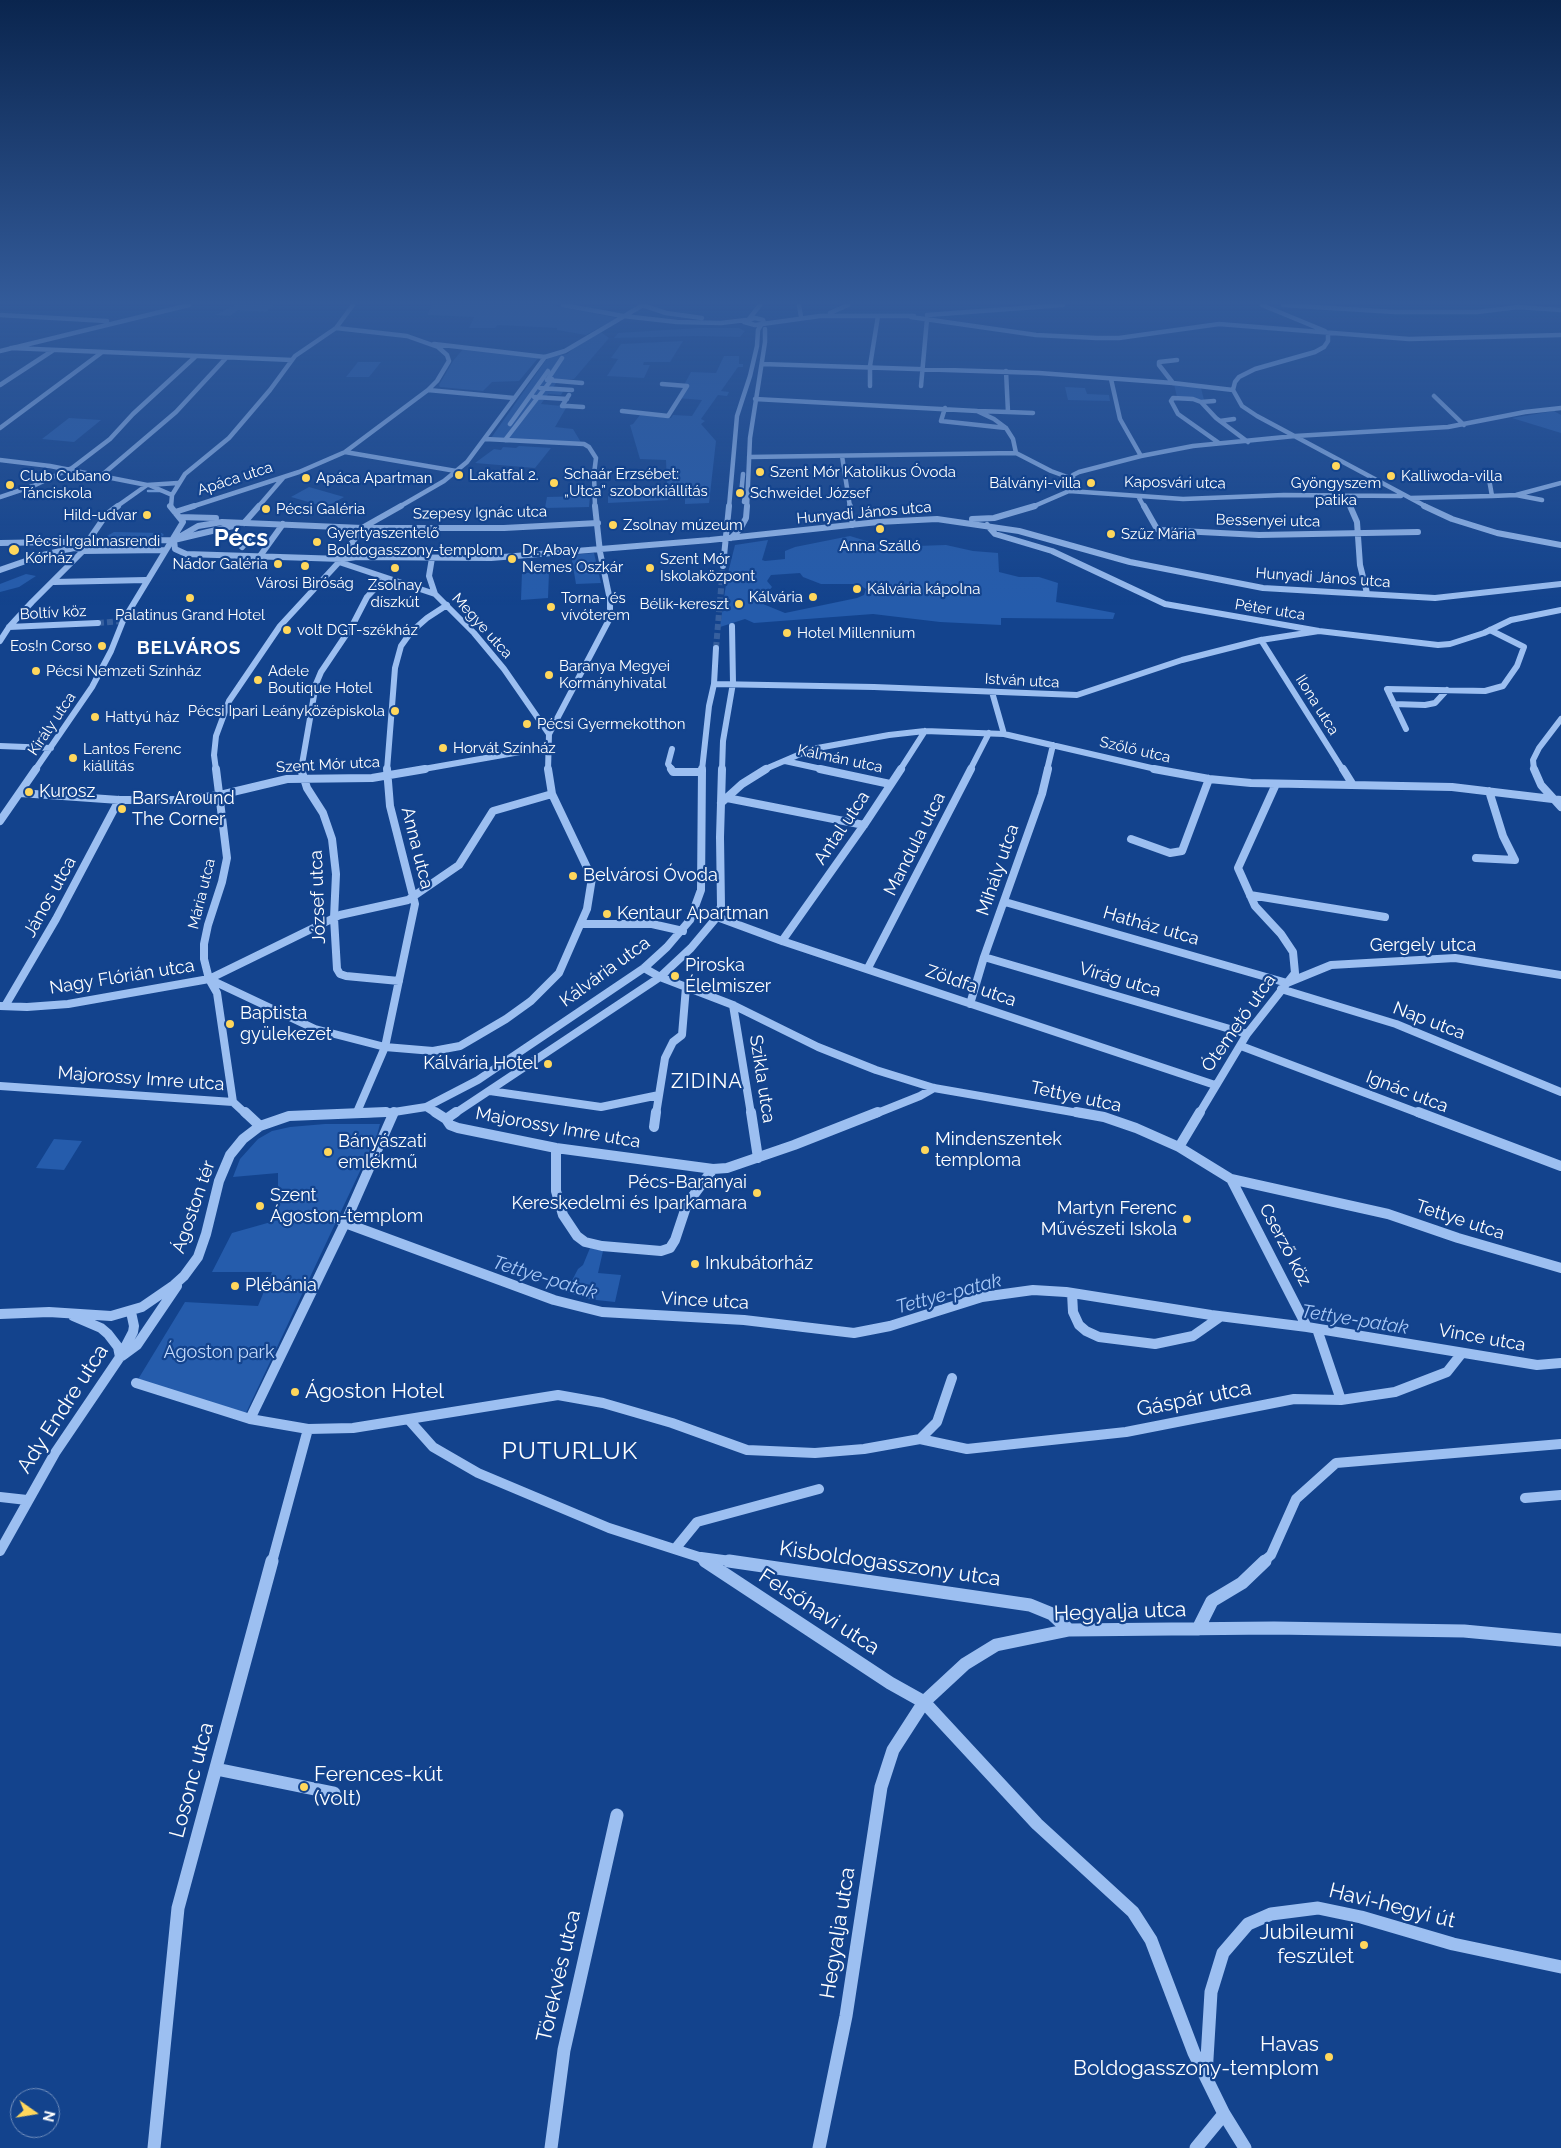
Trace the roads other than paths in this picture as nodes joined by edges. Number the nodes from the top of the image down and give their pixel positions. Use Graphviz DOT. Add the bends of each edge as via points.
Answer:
graph roads {
  1 [pos="31,405"];
  2 [pos="141,405"];
  3 [pos="182,405"];
  4 [pos="257,405"];
  5 [pos="408,405"];
  6 [pos="509,405"];
  7 [pos="524,405"];
  8 [pos="531,405"];
  9 [pos="562,405"];
  10 [pos="675,405"];
  11 [pos="740,405"];
  12 [pos="749,405"];
  13 [pos="754,405"];
  14 [pos="893,405"];
  15 [pos="1008,405"];
  16 [pos="1117,405"];
  17 [pos="1173,405"];
  18 [pos="1205,405"];
  19 [pos="1242,405"];
  20 [pos="1444,405"];
  21 [pos="583,407"];
  22 [pos="945,408"];
  23 [pos="1561,408"];
  24 [pos="977,410"];
  25 [pos="622,411"];
  26 [pos="997,411"];
  27 [pos="1190,411"];
  28 [pos="1008,412"];
  29 [pos="1033,413"];
  30 [pos="1178,414"];
  31 [pos="987,415"];
  32 [pos="1234,419"];
  33 [pos="1220,420"];
  34 [pos="1464,425"];
  35 [pos="0,428"];
  36 [pos="1006,428"];
  37 [pos="1219,434"];
  38 [pos="1265,434"];
  39 [pos="1210,436"];
  40 [pos="1294,436"];
  41 [pos="485,438"];
  42 [pos="502,439"];
  43 [pos="1260,441"];
  44 [pos="1248,442"];
  45 [pos="1219,443"];
  46 [pos="345,452"];
  47 [pos="1016,453"];
  48 [pos="842,456"];
  49 [pos="1141,456"];
  50 [pos="749,457"];
  51 [pos="0,460"];
  52 [pos="67,469"];
  53 [pos="456,471"];
  54 [pos="1485,472"];
  55 [pos="102,475"];
  56 [pos="284,477"];
  57 [pos="1073,479"];
  58 [pos="178,483"];
  59 [pos="1561,483"];
  60 [pos="145,484"];
  61 [pos="1069,491"];
  62 [pos="172,495"];
  63 [pos="1342,495"];
  64 [pos="1516,495"];
  65 [pos="1138,496"];
  66 [pos="1492,496"];
  67 [pos="0,497"];
  68 [pos="1406,497"];
  69 [pos="1542,500"];
  70 [pos="179,517"];
  71 [pos="374,520"];
  72 [pos="952,520"];
  73 [pos="246,521"];
  74 [pos="598,523"];
  75 [pos="282,524"];
  76 [pos="853,525"];
  77 [pos="987,525"];
  78 [pos="362,528"];
  79 [pos="738,531"];
  80 [pos="1418,532"];
  81 [pos="1357,534"];
  82 [pos="258,536"];
  83 [pos="729,538"];
  84 [pos="173,540"];
  85 [pos="34,541"];
  86 [pos="89,541"];
  87 [pos="0,543"];
  88 [pos="253,543"];
  89 [pos="1561,545"];
  90 [pos="82,550"];
  91 [pos="165,550"];
  92 [pos="600,550"];
  93 [pos="260,556"];
  94 [pos="432,558"];
  95 [pos="340,561"];
  96 [pos="723,566"];
  97 [pos="0,570"];
  98 [pos="385,578"];
  99 [pos="146,580"];
  100 [pos="54,582"];
  101 [pos="1561,584"];
  102 [pos="1367,593"];
  103 [pos="435,594"];
  104 [pos="447,605"];
  105 [pos="1561,610"];
  106 [pos="98,623"];
  107 [pos="732,626"];
  108 [pos="9,627"];
  109 [pos="1490,630"];
  110 [pos="1319,631"];
  111 [pos="1261,640"];
  112 [pos="0,641"];
  113 [pos="716,648"];
  114 [pos="733,683"];
  115 [pos="714,684"];
  116 [pos="1447,690"];
  117 [pos="992,692"];
  118 [pos="1394,704"];
  119 [pos="1561,719"];
  120 [pos="1406,729"];
  121 [pos="925,732"];
  122 [pos="989,733"];
  123 [pos="549,734"];
  124 [pos="1004,734"];
  125 [pos="1053,745"];
  126 [pos="0,746"];
  127 [pos="52,748"];
  128 [pos="548,748"];
  129 [pos="672,749"];
  130 [pos="785,761"];
  131 [pos="702,772"];
  132 [pos="387,776"];
  133 [pos="303,778"];
  134 [pos="1209,779"];
  135 [pos="890,784"];
  136 [pos="1276,784"];
  137 [pos="1353,785"];
  138 [pos="1489,791"];
  139 [pos="20,793"];
  140 [pos="552,794"];
  141 [pos="220,795"];
  142 [pos="1551,798"];
  143 [pos="120,800"];
  144 [pos="724,800"];
  145 [pos="1561,800"];
  146 [pos="1561,807"];
  147 [pos="0,820"];
  148 [pos="864,825"];
  149 [pos="1131,839"];
  150 [pos="1476,858"];
  151 [pos="1250,895"];
  152 [pos="414,896"];
  153 [pos="1005,902"];
  154 [pos="717,917"];
  155 [pos="1385,917"];
  156 [pos="334,918"];
  157 [pos="582,924"];
  158 [pos="682,931"];
  159 [pos="782,941"];
  160 [pos="984,957"];
  161 [pos="644,968"];
  162 [pos="868,968"];
  163 [pos="1561,974"];
  164 [pos="660,977"];
  165 [pos="209,979"];
  166 [pos="398,981"];
  167 [pos="1284,986"];
  168 [pos="686,987"];
  169 [pos="970,1004"];
  170 [pos="733,1005"];
  171 [pos="2,1006"];
  172 [pos="1247,1034"];
  173 [pos="1241,1046"];
  174 [pos="385,1047"];
  175 [pos="1215,1085"];
  176 [pos="0,1086"];
  177 [pos="934,1088"];
  178 [pos="490,1091"];
  179 [pos="1561,1092"];
  180 [pos="659,1095"];
  181 [pos="233,1102"];
  182 [pos="426,1107"];
  183 [pos="357,1112"];
  184 [pos="394,1112"];
  185 [pos="446,1119"];
  186 [pos="260,1126"];
  187 [pos="654,1127"];
  188 [pos="1179,1147"];
  189 [pos="556,1148"];
  190 [pos="758,1158"];
  191 [pos="1561,1166"];
  192 [pos="713,1169"];
  193 [pos="1231,1179"];
  194 [pos="345,1223"];
  195 [pos="1561,1268"];
  196 [pos="184,1276"];
  197 [pos="1072,1293"];
  198 [pos="131,1312"];
  199 [pos="66,1313"];
  200 [pos="0,1314"];
  201 [pos="1220,1316"];
  202 [pos="1312,1328"];
  203 [pos="1462,1353"];
  204 [pos="120,1358"];
  205 [pos="1561,1362"];
  206 [pos="952,1378"];
  207 [pos="136,1383"];
  208 [pos="1341,1400"];
  209 [pos="250,1419"];
  210 [pos="409,1420"];
  211 [pos="308,1429"];
  212 [pos="920,1439"];
  213 [pos="1561,1444"];
  214 [pos="818,1489"];
  215 [pos="1561,1495"];
  216 [pos="0,1497"];
  217 [pos="1526,1498"];
  218 [pos="27,1500"];
  219 [pos="675,1549"];
  220 [pos="0,1551"];
  221 [pos="699,1557"];
  222 [pos="1198,1629"];
  223 [pos="1069,1630"];
  224 [pos="1561,1640"];
  225 [pos="924,1702"];
  226 [pos="216,1769"];
  227 [pos="334,1793"];
  228 [pos="617,1815"];
  229 [pos="1561,1967"];
  230 [pos="1206,2078"];
  231 [pos="1224,2114"];
  232 [pos="154,2148"];
  233 [pos="551,2148"];
  234 [pos="819,2148"];
  235 [pos="1196,2148"];
  236 [pos="1245,2148"];
  1 -- 35 [label="street"];
  2 -- 52 [label="street" via="110,439"];
  3 -- 55 [label="street"];
  4 -- 58 [label="street" via="229,438"];
  5 -- 46 [label="street, Apáca utca"];
  6 -- 41 [label="street"];
  7 -- 42 [label="street"];
  8 -- 42 [label="street"];
  9 -- 21 [label="street"];
  10 -- 25 [label="street" via="668,416"];
  11 -- 83 [label="street" via="737,416"];
  12 -- 79 [label="street" via="741,495 745,495 743,518"];
  13 -- 50 [label="street"];
  14 -- 22 [label="street"];
  15 -- 28 [label="street"];
  16 -- 49 [label="street" via="1120,418"];
  17 -- 30 [label="street"];
  18 -- 33 [label="street"];
  19 -- 40 [label="street"];
  20 -- 34 [label="street"];
  22 -- 24 [label="street"];
  22 -- 36 [label="street" via="941,421"];
  23 -- 34 [label="street"];
  24 -- 26 [label="street"];
  24 -- 31 [label="street"];
  26 -- 28 [label="street"];
  26 -- 31 [label="street"];
  27 -- 30 [label="street"];
  28 -- 29 [label="street"];
  30 -- 39 [label="street"];
  31 -- 36 [label="street"];
  32 -- 33 [label="street"];
  33 -- 44 [label="street"];
  34 -- 40 [label="street"];
  36 -- 47 [label="street"];
  37 -- 39 [label="street"];
  38 -- 43 [label="street" via="1256,437"];
  39 -- 45 [label="street"];
  40 -- 43 [label="street"];
  40 -- 68 [label="street"];
  41 -- 42 [label="street"];
  41 -- 53 [label="street" via="469,460"];
  42 -- 74 [label="street" via="584,444 589,447 596,458"];
  43 -- 44 [label="street"];
  44 -- 45 [label="street"];
  45 -- 49 [label="street"];
  46 -- 53 [label="street"];
  46 -- 56 [label="street, Apáca utca"];
  47 -- 48 [label="street"];
  47 -- 57 [label="street"];
  48 -- 50 [label="street"];
  48 -- 76 [label="street"];
  49 -- 57 [label="street" via="1079,472 1073,475"];
  50 -- 79 [label="street" via="746,518"];
  51 -- 52 [label="street"];
  52 -- 55 [label="street"];
  52 -- 67 [label="street" via="33,486"];
  53 -- 71 [label="street"];
  54 -- 66 [label="street"];
  55 -- 60 [label="street"];
  56 -- 70 [label="street, Apáca utca"];
  56 -- 73 [label="street"];
  57 -- 61 [label="street"];
  58 -- 60 [label="street"];
  58 -- 62 [label="street"];
  59 -- 64 [label="street"];
  60 -- 62 [label="street"];
  60 -- 86 [label="street" via="106,515"];
  61 -- 65 [label="street, Kaposvári utca"];
  61 -- 72 [label="street, Kaposvári utca" via="994,518"];
  62 -- 70 [label="street" via="170,506"];
  63 -- 65 [label="street, Kaposvári utca" via="1183,499"];
  63 -- 68 [label="street, Kaposvári utca"];
  63 -- 81 [label="street" via="1358,522"];
  64 -- 66 [label="street, Kaposvári utca"];
  64 -- 69 [label="street"];
  65 -- 81 [label="street, Bessenyei utca" via="1157,529 1162,530 1229,534"];
  66 -- 68 [label="street, Kaposvári utca"];
  68 -- 89 [label="street" via="1477,527"];
  70 -- 73 [label="street"];
  70 -- 84 [label="street"];
  71 -- 78 [label="street"];
  72 -- 76 [label="street, Hunyadi János utca"];
  72 -- 77 [label="street, Hunyadi János utca"];
  73 -- 75 [label="street, Szepesy Ignác utca"];
  73 -- 84 [label="street"];
  74 -- 78 [label="street, Szepesy Ignác utca" via="504,528"];
  74 -- 92 [label="street"];
  75 -- 78 [label="street, Szepesy Ignác utca"];
  75 -- 93 [label="street"];
  76 -- 83 [label="street, Hunyadi János utca"];
  77 -- 102 [label="street, Hunyadi János utca" via="1167,570 1262,588"];
  77 -- 110 [label="street, Péter utca" via="995,534 1052,551 1165,604"];
  78 -- 95 [label="street, Mária utca"];
  79 -- 83 [label="street"];
  80 -- 81 [label="street, Bessenyei utca"];
  81 -- 102 [label="street"];
  82 -- 88 [label="street" via="251,536 244,545"];
  83 -- 92 [label="street, Hunyadi János utca"];
  83 -- 96 [label="street"];
  84 -- 86 [label="street"];
  84 -- 91 [label="street, Király utca"];
  84 -- 93 [label="street" via="175,549 186,554"];
  85 -- 86 [label="street"];
  85 -- 87 [label="street"];
  86 -- 90 [label="street"];
  90 -- 91 [label="street"];
  90 -- 97 [label="street" via="66,550"];
  90 -- 100 [label="street"];
  91 -- 99 [label="street, Király utca"];
  92 -- 94 [label="street, Hunyadi János utca" via="491,558"];
  92 -- 123 [label="street" via="610,600 610,618"];
  93 -- 95 [label="street"];
  94 -- 95 [label="street, Hunyadi János utca" via="357,557"];
  94 -- 103 [label="street" via="429,576"];
  95 -- 98 [label="street, Megye utca"];
  95 -- 141 [label="street, Mária utca" via="280,626 229,701 216,736 214,755"];
  98 -- 103 [label="street, Megye utca"];
  98 -- 133 [label="street" via="367,597 316,684"];
  99 -- 100 [label="street"];
  99 -- 127 [label="street, Király utca" via="92,687"];
  100 -- 108 [label="street"];
  101 -- 102 [label="street, Hunyadi János utca" via="1435,598"];
  103 -- 104 [label="street, Megye utca"];
  104 -- 123 [label="street, Megye utca" via="504,669"];
  104 -- 132 [label="street, Anna utca" via="426,618 401,646 391,693"];
  105 -- 109 [label="street, Péter utca" via="1511,620"];
  106 -- 108 [label="street, Boltív köz"];
  107 -- 114 [label="street"];
  108 -- 112 [label="street"];
  109 -- 110 [label="street, Péter utca" via="1462,641 1438,645"];
  109 -- 116 [label="street" via="1524,646 1513,673 1503,686 1493,690"];
  110 -- 111 [label="street, István utca"];
  111 -- 117 [label="street, István utca" via="1148,670 1077,695"];
  111 -- 137 [label="street, Ilona utca"];
  113 -- 115 [label="street, Kálvária utca"];
  114 -- 115 [label="street, István utca"];
  114 -- 117 [label="street, István utca"];
  114 -- 144 [label="street" via="723,741"];
  115 -- 131 [label="street, Kálvária utca"];
  116 -- 118 [label="street" via="1435,703"];
  116 -- 118 [label="street" via="1387,689"];
  117 -- 124 [label="street"];
  118 -- 120 [label="street"];
  119 -- 142 [label="street" via="1533,760 1541,786"];
  121 -- 122 [label="street, Szőlő utca"];
  121 -- 130 [label="street, Szőlő utca" via="888,735 812,750"];
  121 -- 135 [label="street, Antal utca"];
  122 -- 124 [label="street, Szőlő utca"];
  122 -- 162 [label="street, Mandula utca"];
  123 -- 128 [label="street, Nagy Flórián utca"];
  124 -- 125 [label="street, Szőlő utca"];
  125 -- 134 [label="street, Szőlő utca" via="1128,764"];
  125 -- 153 [label="street, Mihály utca" via="1042,794"];
  126 -- 127 [label="street"];
  127 -- 139 [label="street, Király utca"];
  128 -- 132 [label="street, Szent Mór utca"];
  128 -- 140 [label="street, Nagy Flórián utca" via="548,777"];
  129 -- 131 [label="street" via="668,764 673,772"];
  130 -- 135 [label="street, Kálmán utca"];
  130 -- 144 [label="street, Szőlő utca" via="761,771"];
  131 -- 158 [label="street, Kálvária utca" via="700,890 694,912"];
  132 -- 133 [label="street, Szent Mór utca"];
  132 -- 152 [label="street, Anna utca" via="390,806"];
  133 -- 141 [label="street, Szent Mór utca" via="256,785"];
  133 -- 156 [label="street, József utca" via="323,813 332,839 336,874"];
  134 -- 136 [label="street, Szőlő utca"];
  134 -- 149 [label="street" via="1182,851 1170,853"];
  135 -- 148 [label="street, Antal utca"];
  136 -- 137 [label="street, Szőlő utca"];
  136 -- 151 [label="street, Ótemető utca" via="1238,868"];
  137 -- 138 [label="street, Szőlő utca"];
  138 -- 142 [label="street, Szőlő utca"];
  138 -- 150 [label="street" via="1503,836 1515,860"];
  139 -- 143 [label="street, Szent Mór utca"];
  139 -- 147 [label="street, Király utca"];
  140 -- 152 [label="street" via="494,811 459,865"];
  140 -- 157 [label="street, Nagy Flórián utca" via="592,878"];
  141 -- 143 [label="street, Szent Mór utca" via="179,800"];
  141 -- 165 [label="street, Mária utca" via="227,858 204,944"];
  142 -- 145 [label="street, Szőlő utca"];
  142 -- 146 [label="street"];
  143 -- 171 [label="street, János utca" via="56,919"];
  144 -- 148 [label="street"];
  144 -- 154 [label="street" via="719,880 721,906"];
  148 -- 159 [label="street, Antal utca"];
  151 -- 155 [label="street"];
  151 -- 167 [label="street, Ótemető utca" via="1255,906 1293,952 1295,973"];
  152 -- 156 [label="street"];
  152 -- 166 [label="street, Anna utca"];
  153 -- 160 [label="street, Mihály utca"];
  153 -- 167 [label="street, Hatház utca"];
  154 -- 159 [label="street, Zöldfa utca"];
  154 -- 164 [label="street, Kálvária utca" via="691,948"];
  156 -- 165 [label="street"];
  156 -- 166 [label="street, József utca" via="340,974"];
  157 -- 158 [label="street" via="643,924"];
  157 -- 174 [label="street, Nagy Flórián utca" via="559,972 531,1001 506,1019 460,1046 446,1050"];
  158 -- 161 [label="street, Kálvária utca"];
  159 -- 162 [label="street, Zöldfa utca"];
  160 -- 169 [label="street, Mihály utca"];
  160 -- 172 [label="street, Virág utca"];
  161 -- 164 [label="street, Tettye utca"];
  161 -- 182 [label="street, Kálvária utca" via="478,1080"];
  162 -- 169 [label="street, Zöldfa utca"];
  163 -- 167 [label="street, Gergely utca" via="1455,958 1332,965"];
  164 -- 168 [label="street, Tettye utca"];
  164 -- 178 [label="street, Kálvária utca"];
  165 -- 171 [label="street, Nagy Flórián utca" via="68,1004"];
  165 -- 174 [label="street, Nagy Flórián utca" via="316,1029"];
  165 -- 181 [label="street, Mária utca" via="217,993"];
  166 -- 174 [label="street, Anna utca"];
  167 -- 172 [label="street, Ótemető utca"];
  167 -- 179 [label="street, Nap utca" via="1396,1024"];
  168 -- 170 [label="street, Tettye utca"];
  168 -- 180 [label="street" via="682,1035 672,1042 665,1058"];
  169 -- 175 [label="street, Zöldfa utca"];
  170 -- 177 [label="street, Tettye utca" via="818,1047"];
  170 -- 190 [label="street, Szikla utca"];
  172 -- 173 [label="street, Ótemető utca"];
  173 -- 175 [label="street, Ótemető utca"];
  173 -- 191 [label="street, Ignác utca"];
  174 -- 183 [label="street, Anna utca"];
  175 -- 188 [label="street, Ótemető utca"];
  176 -- 181 [label="street, Majorossy Imre utca"];
  177 -- 188 [label="street, Tettye utca" via="1104,1117"];
  177 -- 190 [label="street, Majorossy Imre utca"];
  178 -- 180 [label="street" via="601,1107"];
  178 -- 185 [label="street, Kálvária utca"];
  180 -- 187 [label="street"];
  181 -- 186 [label="street, Majorossy Imre utca"];
  182 -- 184 [label="street"];
  182 -- 185 [label="street, Majorossy Imre utca"];
  183 -- 184 [label="street"];
  183 -- 186 [label="street" via="289,1116"];
  184 -- 194 [label="street"];
  185 -- 189 [label="street, Majorossy Imre utca" via="458,1128"];
  186 -- 196 [label="street, Ágoston tér" via="243,1138 230,1155 219,1181 202,1247"];
  188 -- 193 [label="street, Tettye utca"];
  189 -- 192 [label="street, Majorossy Imre utca"];
  189 -- 192 [label="street" via="556,1191 563,1215 577,1236 602,1246 660,1251 670,1248 687,1204"];
  190 -- 192 [label="street, Majorossy Imre utca"];
  193 -- 195 [label="street, Tettye utca" via="1388,1214"];
  193 -- 202 [label="street, Cserző köz"];
  194 -- 197 [label="street, Vince utca" via="554,1300 602,1312 744,1320 854,1333 890,1326 982,1297 1033,1290"];
  194 -- 209 [label="street"];
  196 -- 198 [label="street, Ágoston tér" via="154,1300"];
  196 -- 204 [label="street" via="137,1345"];
  197 -- 201 [label="street, Vince utca"];
  197 -- 201 [label="street" via="1073,1312 1079,1325 1099,1337 1156,1344 1193,1336"];
  198 -- 199 [label="street" via="112,1316"];
  198 -- 204 [label="street, Ady Endre utca" via="133,1332"];
  199 -- 200 [label="street" via="27,1311"];
  199 -- 204 [label="street" via="101,1328 118,1347"];
  201 -- 202 [label="street, Vince utca"];
  202 -- 203 [label="street, Vince utca"];
  202 -- 208 [label="street, Cserző köz"];
  203 -- 205 [label="street, Vince utca" via="1537,1365"];
  203 -- 208 [label="street, Gáspár utca" via="1446,1372 1434,1378 1395,1392"];
  204 -- 218 [label="street, Ady Endre utca"];
  206 -- 212 [label="street" via="937,1422"];
  207 -- 209 [label="street"];
  208 -- 212 [label="street, Gáspár utca" via="1294,1399 1126,1432 966,1449"];
  209 -- 211 [label="street"];
  210 -- 211 [label="street" via="353,1428"];
  210 -- 212 [label="street" via="558,1395 603,1403 672,1423 747,1450 815,1453"];
  210 -- 219 [label="street, Felsőhavi utca" via="433,1447 478,1474 609,1528"];
  211 -- 226 [label="street, Losonc utca"];
  213 -- 222 [label="street" via="1336,1463 1296,1499 1271,1555 1242,1583 1212,1601"];
  214 -- 219 [label="street" via="696,1522"];
  215 -- 217 [label="street"];
  216 -- 218 [label="street"];
  218 -- 220 [label="street, Ady Endre utca"];
  219 -- 221 [label="street, Felsőhavi utca"];
  221 -- 223 [label="street, Kisboldogasszony utca" via="1030,1605 1052,1614"];
  221 -- 225 [label="street, Felsőhavi utca"];
  222 -- 223 [label="street, Hegyalja utca"];
  222 -- 224 [label="street, Hegyalja utca" via="1464,1631"];
  223 -- 225 [label="street, Hegyalja utca" via="996,1644 965,1664"];
  225 -- 230 [label="street, Felsőhavi utca" via="1037,1824 1133,1912 1151,1940"];
  225 -- 234 [label="street, Hegyalja utca" via="893,1750 881,1788 846,2016"];
  226 -- 227 [label="street"];
  226 -- 232 [label="street, Losonc utca" via="178,1908"];
  228 -- 233 [label="street, Törekvés utca" via="564,2050"];
  229 -- 230 [label="street, Havi-hegyi út" via="1454,1944 1361,1916 1318,1908 1270,1914 1248,1924 1223,1953 1211,1992"];
  230 -- 231 [label="street, Havi-hegyi út"];
  231 -- 235 [label="street"];
  231 -- 236 [label="street, Havi-hegyi út"];
}
